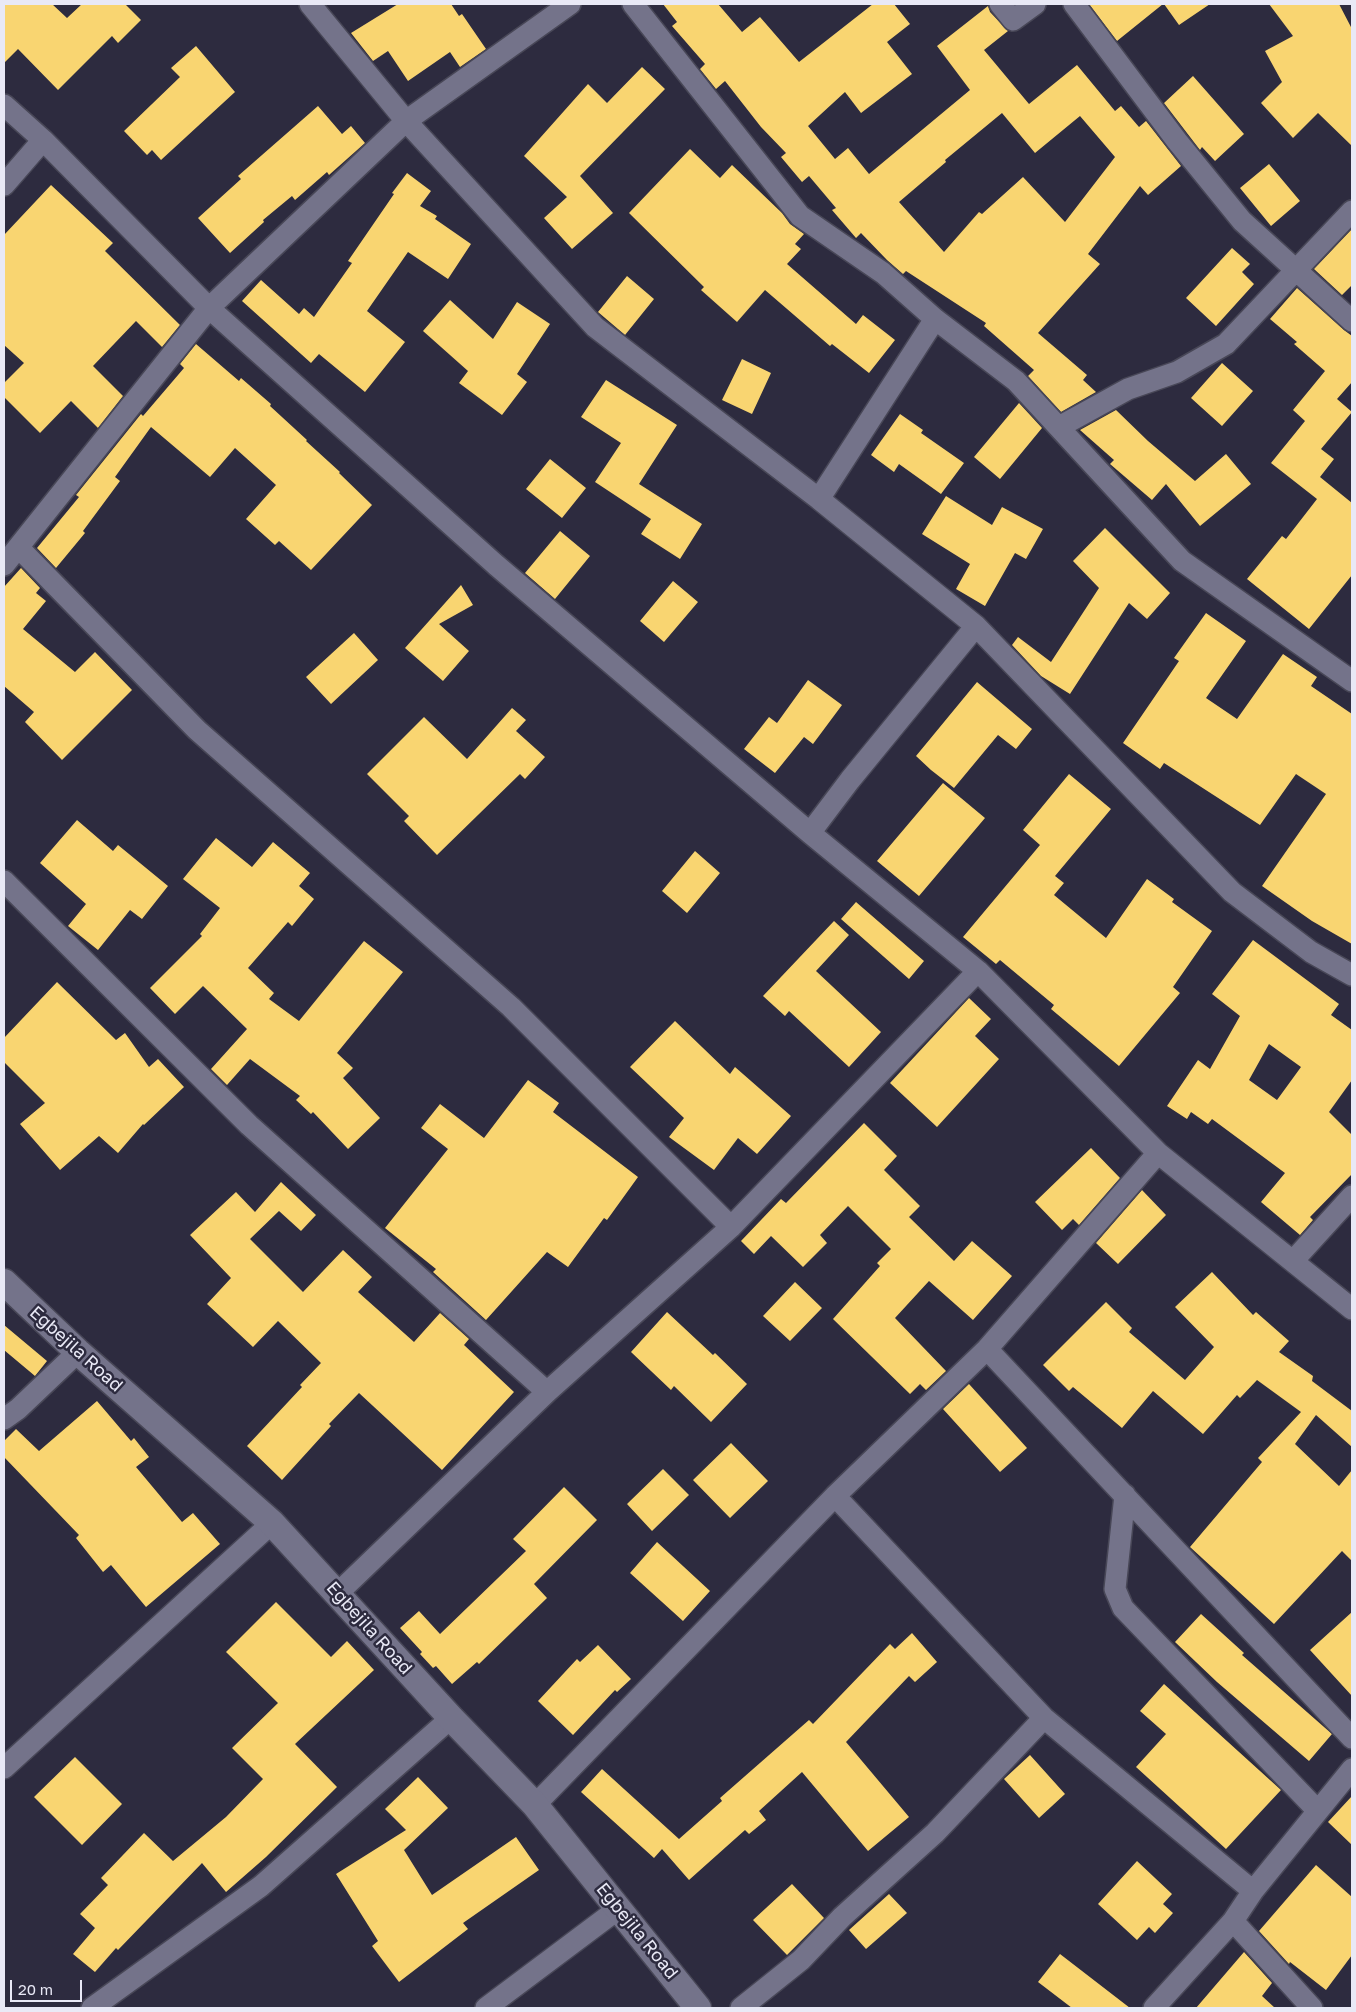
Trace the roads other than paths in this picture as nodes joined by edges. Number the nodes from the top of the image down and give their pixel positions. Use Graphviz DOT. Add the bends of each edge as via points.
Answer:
graph roads {
  1 [pos="310,4"];
  2 [pos="570,4"];
  3 [pos="633,4"];
  4 [pos="1000,4"];
  5 [pos="1035,4"];
  6 [pos="1074,4"];
  7 [pos="4,105"];
  8 [pos="406,121"];
  9 [pos="43,140"];
  10 [pos="4,185"];
  11 [pos="1352,211"];
  12 [pos="1296,270"];
  13 [pos="209,308"];
  14 [pos="935,319"];
  15 [pos="1352,321"];
  16 [pos="1059,427"];
  17 [pos="819,499"];
  18 [pos="19,548"];
  19 [pos="4,565"];
  20 [pos="976,626"];
  21 [pos="1352,681"];
  22 [pos="810,833"];
  23 [pos="4,881"];
  24 [pos="978,971"];
  25 [pos="1352,975"];
  26 [pos="1158,1153"];
  27 [pos="1352,1196"];
  28 [pos="731,1227"];
  29 [pos="1293,1261"];
  30 [pos="4,1282"];
  31 [pos="1352,1309"];
  32 [pos="987,1349"];
  33 [pos="78,1352"];
  34 [pos="547,1392"];
  35 [pos="4,1420"];
  36 [pos="1125,1495"];
  37 [pos="835,1496"];
  38 [pos="272,1523"];
  39 [pos="338,1593"];
  40 [pos="451,1718"];
  41 [pos="1044,1718"];
  42 [pos="1352,1738"];
  43 [pos="4,1768"];
  44 [pos="1352,1769"];
  45 [pos="535,1805"];
  46 [pos="1317,1810"];
  47 [pos="1252,1891"];
  48 [pos="618,1909"];
  49 [pos="1233,1921"];
  50 [pos="92,2008"];
  51 [pos="486,2008"];
  52 [pos="698,2008"];
  53 [pos="741,2008"];
  54 [pos="1154,2008"];
  55 [pos="1312,2008"];
  1 -- 8 [label="street"];
  2 -- 8 [label="street"];
  3 -- 14 [label="street" via="800,216 883,273"];
  4 -- 5 [label="street" via="1013,20"];
  6 -- 12 [label="street" via="1242,221"];
  7 -- 9 [label="street"];
  8 -- 13 [label="street"];
  8 -- 17 [label="street" via="595,327"];
  9 -- 10 [label="street"];
  9 -- 13 [label="street"];
  11 -- 12 [label="street"];
  12 -- 15 [label="street"];
  12 -- 16 [label="street" via="1226,344 1177,372 1128,389"];
  13 -- 18 [label="street"];
  13 -- 22 [label="street" via="496,565"];
  14 -- 16 [label="street" via="1016,381"];
  14 -- 17 [label="street"];
  16 -- 21 [label="street" via="1182,561"];
  17 -- 20 [label="street"];
  18 -- 19 [label="street"];
  18 -- 28 [label="street" via="197,730 511,1007"];
  20 -- 22 [label="street"];
  20 -- 25 [label="street" via="1232,892 1311,952"];
  22 -- 24 [label="street"];
  23 -- 34 [label="street" via="249,1125"];
  24 -- 26 [label="street"];
  24 -- 28 [label="street"];
  26 -- 29 [label="street"];
  26 -- 32 [label="street"];
  27 -- 29 [label="street"];
  28 -- 34 [label="street"];
  29 -- 31 [label="street"];
  30 -- 33 [label="street, Egbejila Road"];
  32 -- 36 [label="street"];
  32 -- 37 [label="street"];
  33 -- 35 [label="street"];
  33 -- 38 [label="street, Egbejila Road"];
  34 -- 39 [label="street"];
  36 -- 42 [label="street"];
  36 -- 46 [label="street" via="1115,1589 1123,1608"];
  37 -- 41 [label="street"];
  37 -- 45 [label="street"];
  38 -- 39 [label="street, Egbejila Road"];
  38 -- 43 [label="street"];
  39 -- 40 [label="street, Egbejila Road"];
  40 -- 45 [label="street, Egbejila Road"];
  40 -- 50 [label="street" via="261,1886"];
  41 -- 47 [label="street"];
  41 -- 53 [label="street" via="935,1833 842,1917 801,1960"];
  44 -- 46 [label="street"];
  45 -- 48 [label="street, Egbejila Road"];
  46 -- 47 [label="street"];
  47 -- 49 [label="street"];
  48 -- 51 [label="street"];
  48 -- 52 [label="street, Egbejila Road"];
  49 -- 54 [label="street"];
  49 -- 55 [label="street"];
}
